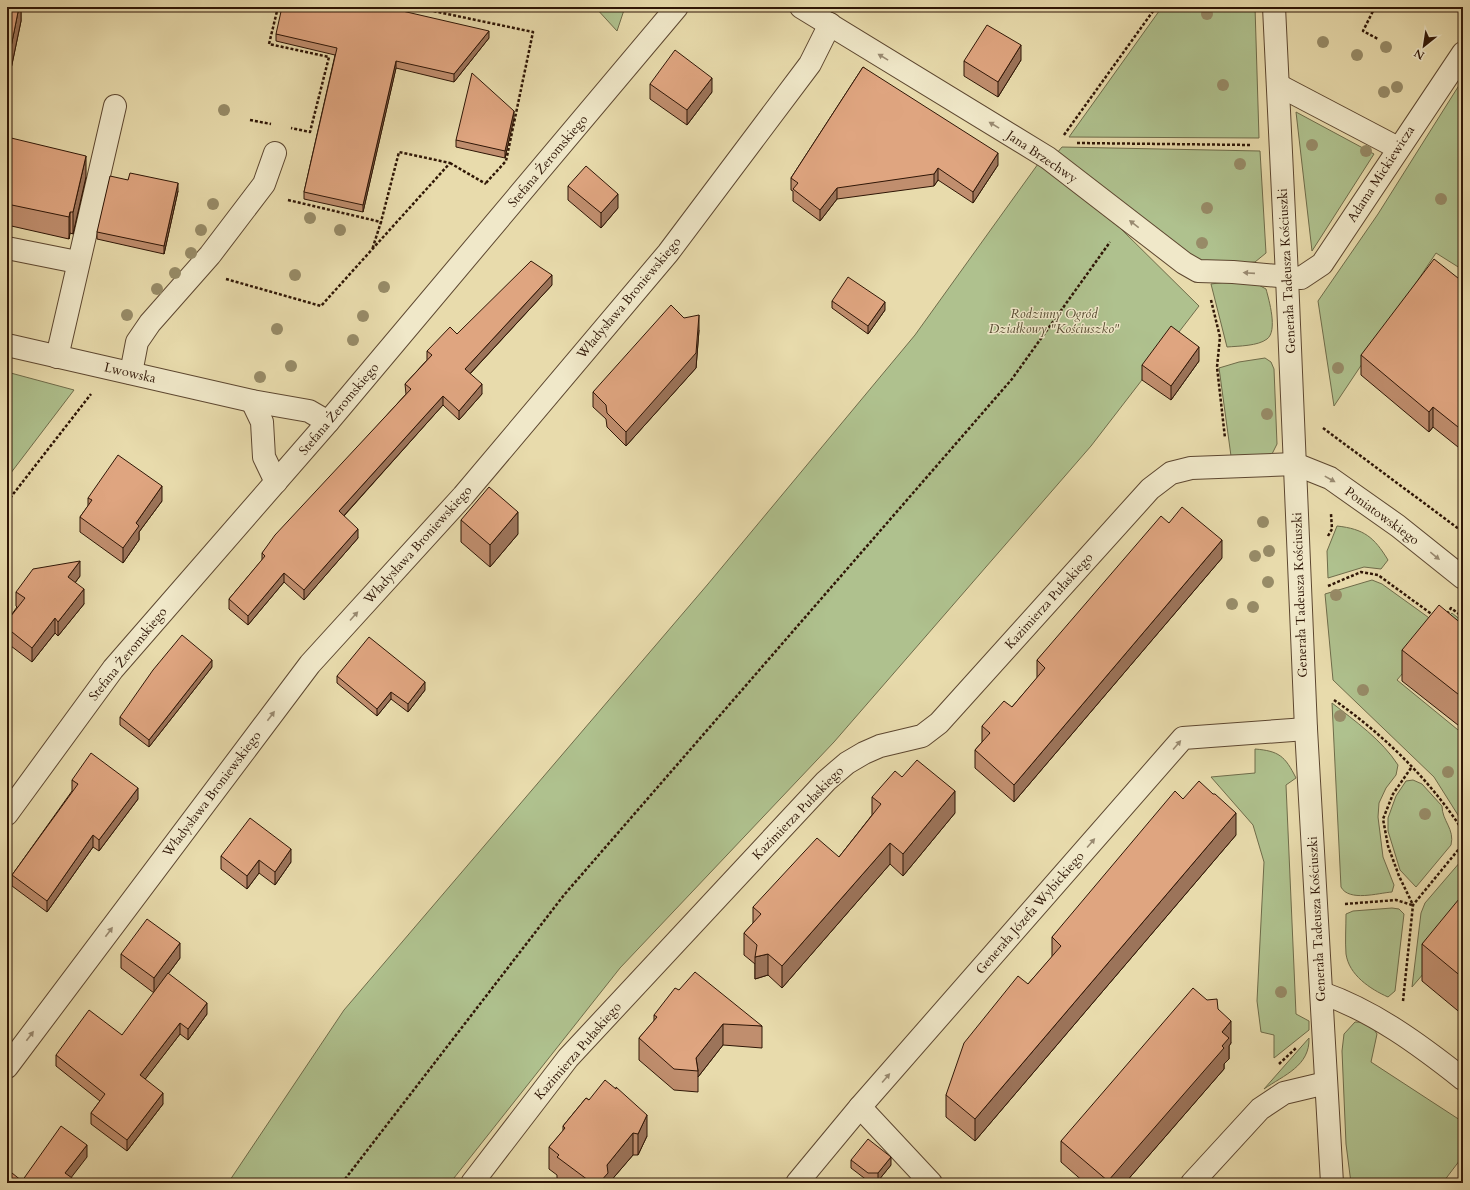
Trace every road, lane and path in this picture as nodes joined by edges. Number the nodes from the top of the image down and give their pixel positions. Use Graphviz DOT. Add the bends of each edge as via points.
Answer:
graph roads {
  1 [pos="278,7"];
  2 [pos="414,7"];
  3 [pos="677,7"];
  4 [pos="801,7"];
  5 [pos="1156,7"];
  6 [pos="1274,7"];
  7 [pos="1375,7"];
  8 [pos="830,24"];
  9 [pos="1378,39"];
  10 [pos="1463,53"];
  11 [pos="1278,85"];
  12 [pos="115,106"];
  13 [pos="250,120"];
  14 [pos="272,124"];
  15 [pos="288,127"];
  16 [pos="1063,136"];
  17 [pos="1074,143"];
  18 [pos="1281,145"];
  19 [pos="1398,148"];
  20 [pos="275,153"];
  21 [pos="450,163"];
  22 [pos="486,184"];
  23 [pos="491,188"];
  24 [pos="282,198"];
  25 [pos="381,222"];
  26 [pos="1113,238"];
  27 [pos="7,248"];
  28 [pos="372,251"];
  29 [pos="77,262"];
  30 [pos="198,268"];
  31 [pos="1204,271"];
  32 [pos="1287,278"];
  33 [pos="7,345"];
  34 [pos="57,357"];
  35 [pos="100,367"];
  36 [pos="130,373"];
  37 [pos="252,401"];
  38 [pos="328,422"];
  39 [pos="1323,428"];
  40 [pos="1294,464"];
  41 [pos="1229,467"];
  42 [pos="276,482"];
  43 [pos="7,502"];
  44 [pos="1463,532"];
  45 [pos="1463,578"];
  46 [pos="1327,586"];
  47 [pos="1434,617"];
  48 [pos="1444,617"];
  49 [pos="1463,617"];
  50 [pos="1330,698"];
  51 [pos="1306,729"];
  52 [pos="1411,768"];
  53 [pos="7,814"];
  54 [pos="1463,831"];
  55 [pos="1463,844"];
  56 [pos="1344,904"];
  57 [pos="1413,905"];
  58 [pos="1322,993"];
  59 [pos="1403,1008"];
  60 [pos="7,1067"];
  61 [pos="1463,1079"];
  62 [pos="1326,1083"];
  63 [pos="860,1107"];
  64 [pos="342,1183"];
  65 [pos="472,1183"];
  66 [pos="797,1183"];
  67 [pos="931,1183"];
  68 [pos="1192,1183"];
  69 [pos="1332,1183"];
  1 -- 15 [label="path" via="269,44 329,57 310,132"];
  2 -- 22 [label="path" via="533,32 506,161"];
  3 -- 38 [label="street, Stefana Żeromskiego"];
  4 -- 8 [label="street, Jana Brzechwy"];
  5 -- 16 [label="path"];
  6 -- 11 [label="street, Generała Tadeusza Kościuszki"];
  7 -- 9 [label="path" via="1363,30"];
  31 -- 8 [label="street, Jana Brzechwy, one-way" via="1198,271 1184,263 1048,158"];
  60 -- 8 [label="street, Władysława Broniewskiego, one-way" via="310,664 462,496 668,253 810,64"];
  10 -- 19 [label="street, Adama Mickiewicza"];
  11 -- 18 [label="street, Generała Tadeusza Kościuszki"];
  11 -- 19 [label="street"];
  12 -- 29 [label="street"];
  13 -- 14 [label="path"];
  17 -- 18 [label="path"];
  18 -- 32 [label="street, Generała Tadeusza Kościuszki"];
  19 -- 32 [label="street, Adama Mickiewicza" via="1322,264 1301,278"];
  20 -- 30 [label="street" via="264,184"];
  21 -- 22 [label="path"];
  21 -- 25 [label="path" via="399,152"];
  21 -- 28 [label="path"];
  22 -- 23 [label="path"];
  24 -- 25 [label="path"];
  25 -- 28 [label="path"];
  26 -- 64 [label="path" via="1012,379 564,895"];
  27 -- 29 [label="street"];
  28 -- 30 [label="path" via="321,306 208,274"];
  29 -- 34 [label="street"];
  30 -- 36 [label="street" via="150,323 137,342"];
  32 -- 31 [label="street, Jana Brzechwy, one-way"];
  31 -- 41 [label="path" via="1220,337 1217,367"];
  32 -- 40 [label="street, Generała Tadeusza Kościuszki"];
  33 -- 34 [label="street, Lwowska"];
  34 -- 35 [label="street, Lwowska"];
  35 -- 36 [label="street, Lwowska"];
  35 -- 43 [label="path" via="97,386"];
  36 -- 37 [label="street, Lwowska"];
  37 -- 38 [label="street, Lwowska" via="310,412"];
  37 -- 42 [label="street" via="262,422 264,457"];
  38 -- 42 [label="street, Stefana Żeromskiego"];
  39 -- 44 [label="path"];
  40 -- 41 [label="street, Kazimierza Pułaskiego"];
  40 -- 45 [label="street, Poniatowskiego, one-way" via="1330,478 1398,526"];
  40 -- 51 [label="street, Generała Tadeusza Kościuszki"];
  41 -- 65 [label="street, Kazimierza Pułaskiego" via="1185,470 1171,473 1160,480 939,723 922,736 880,746 864,753 847,763 826,781 568,1058"];
  42 -- 53 [label="street, Stefana Żeromskiego" via="113,669"];
  46 -- 47 [label="path" via="1361,572 1378,575"];
  48 -- 49 [label="path" via="1451,608"];
  50 -- 52 [label="path" via="1354,714"];
  51 -- 58 [label="street, Generała Tadeusza Kościuszki"];
  63 -- 51 [label="street, Generała Józefa Wybickiego, one-way" via="1183,738"];
  52 -- 54 [label="path" via="1445,804"];
  52 -- 57 [label="path" via="1393,794 1383,819 1388,846"];
  55 -- 57 [label="path"];
  56 -- 57 [label="path" via="1396,900"];
  57 -- 59 [label="path"];
  58 -- 61 [label="street" via="1361,1009 1405,1036"];
  58 -- 62 [label="street, Generała Tadeusza Kościuszki"];
  62 -- 68 [label="street" via="1284,1093 1264,1105"];
  62 -- 69 [label="street, Generała Tadeusza Kościuszki"];
  63 -- 66 [label="street, Generała Józefa Wybickiego"];
  63 -- 67 [label="street"];
}
